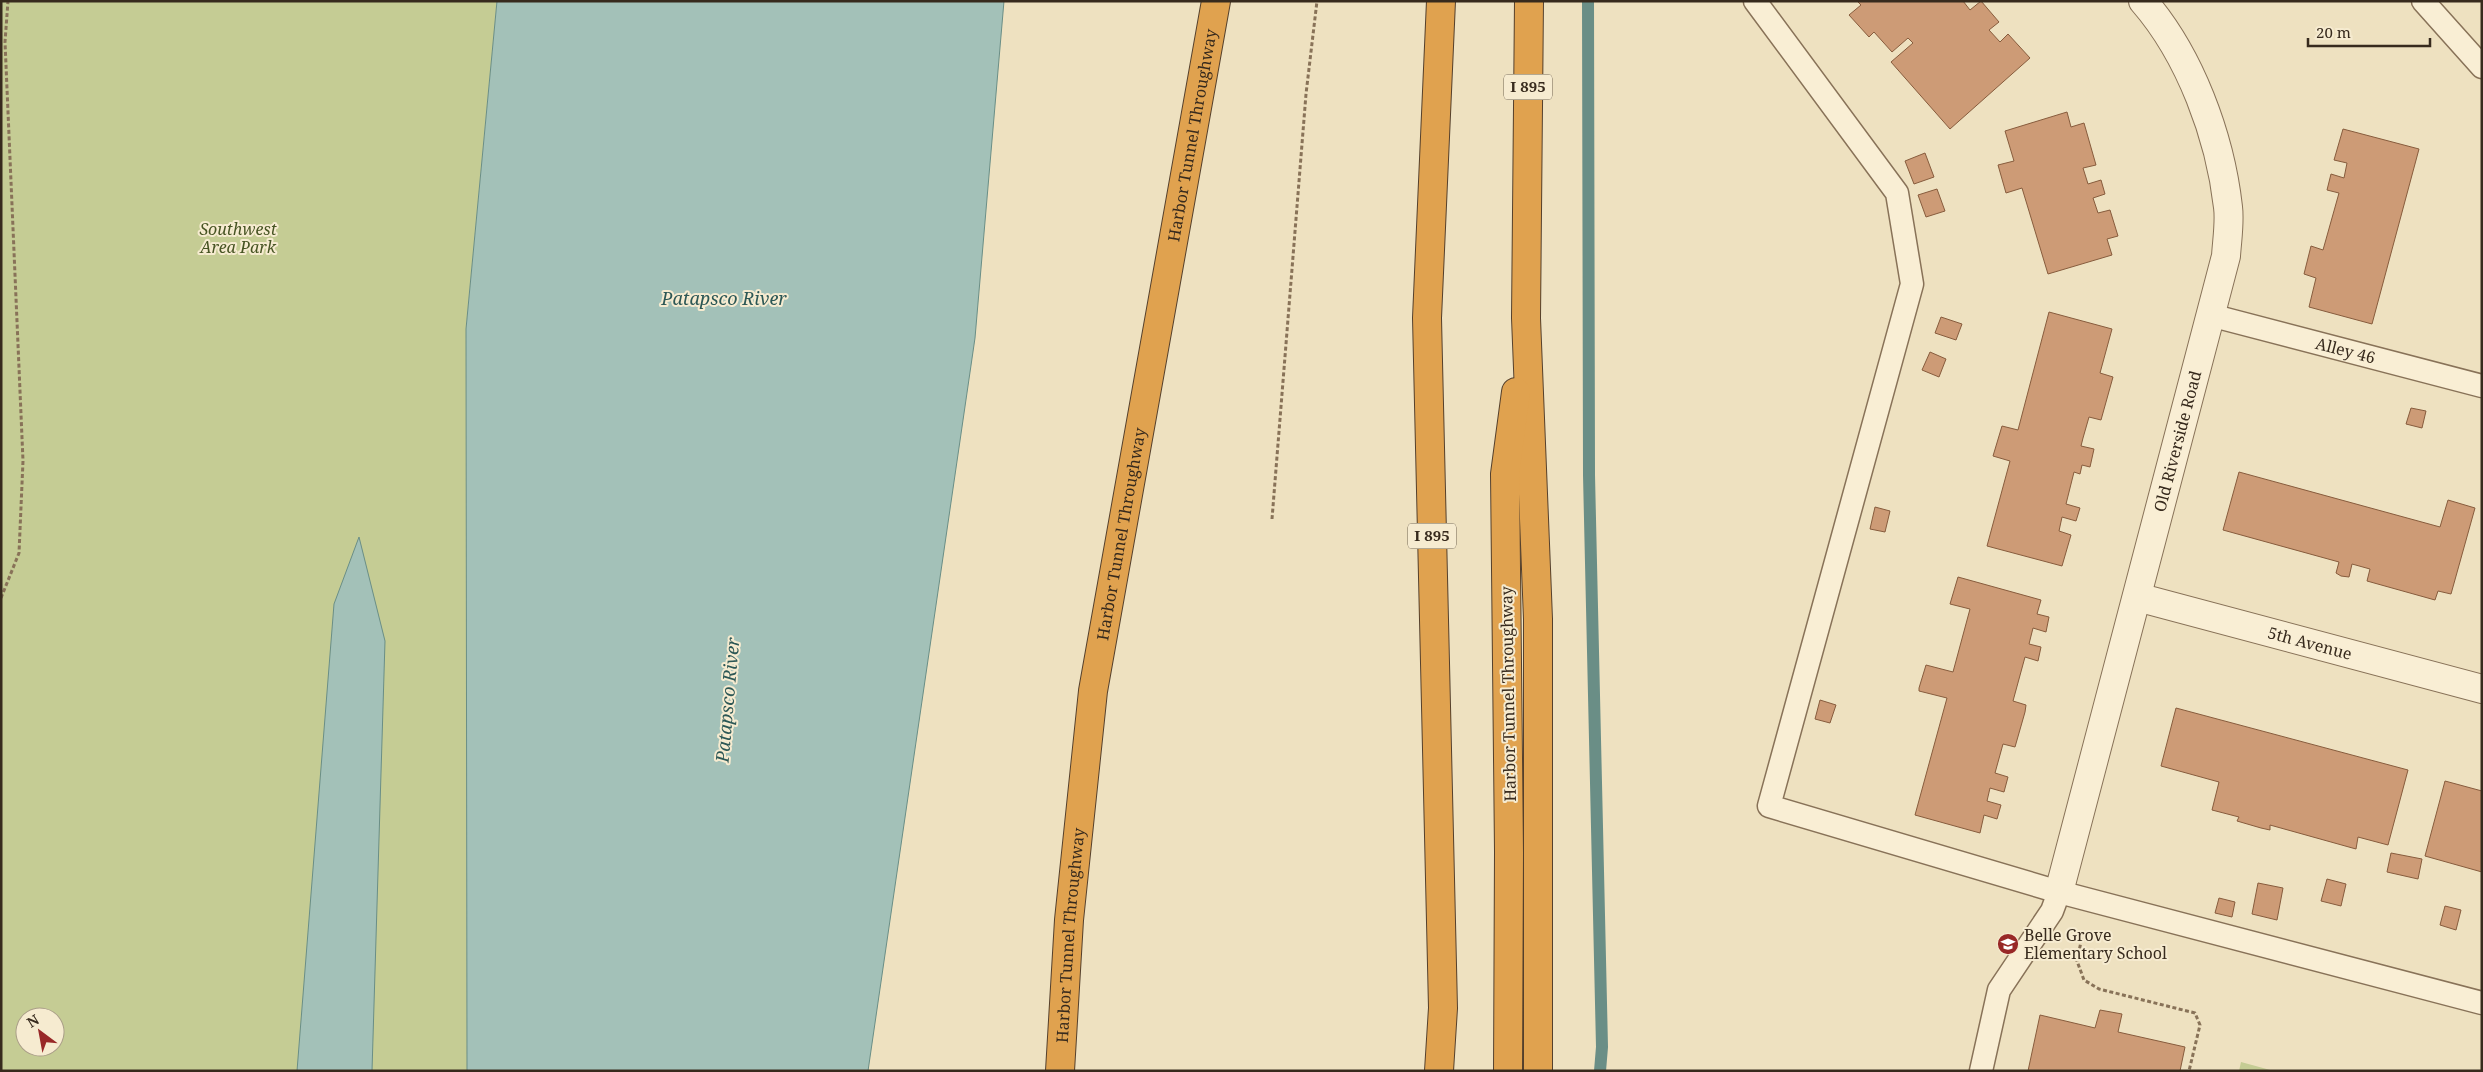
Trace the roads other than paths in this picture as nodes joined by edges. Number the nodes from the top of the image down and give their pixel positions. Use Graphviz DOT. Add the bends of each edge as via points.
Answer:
graph roads {
  1 [pos="1216,1"];
  2 [pos="1441,1"];
  3 [pos="1529,1"];
  4 [pos="1755,1"];
  5 [pos="2143,1"];
  6 [pos="2423,1"];
  7 [pos="2482,67"];
  8 [pos="2210,315"];
  9 [pos="1526,318"];
  10 [pos="2482,386"];
  11 [pos="2137,597"];
  12 [pos="2482,689"];
  13 [pos="2059,892"];
  14 [pos="2482,1002"];
  15 [pos="1060,1071"];
  16 [pos="1439,1071"];
  17 [pos="1508,1071"];
  18 [pos="1538,1071"];
  19 [pos="1981,1071"];
  1 -- 15 [label="highway, Harbor Tunnel Throughway" via="1093,691 1069,920"];
  2 -- 16 [label="highway, I 895" via="1427,318 1443,1008"];
  3 -- 9 [label="highway, Harbor Tunnel Throughway / I 895"];
  4 -- 13 [label="lane" via="1897,193 1912,284 1769,806"];
  5 -- 8 [label="street, Old Riverside Road" via="2191,73 2214,137 2228,208 2226,256"];
  6 -- 7 [label="lane"];
  8 -- 10 [label="lane, Alley 46"];
  8 -- 11 [label="street, Old Riverside Road"];
  9 -- 17 [label="highway, Harbor Tunnel Throughway / I 895" via="1505,474 1510,852"];
  9 -- 18 [label="highway, Harbor Tunnel Throughway" via="1538,619"];
  11 -- 12 [label="street, 5th Avenue"];
  11 -- 13 [label="street, Old Riverside Road"];
  13 -- 14 [label="lane"];
  13 -- 19 [label="lane" via="2052,911 1999,990"];
}
